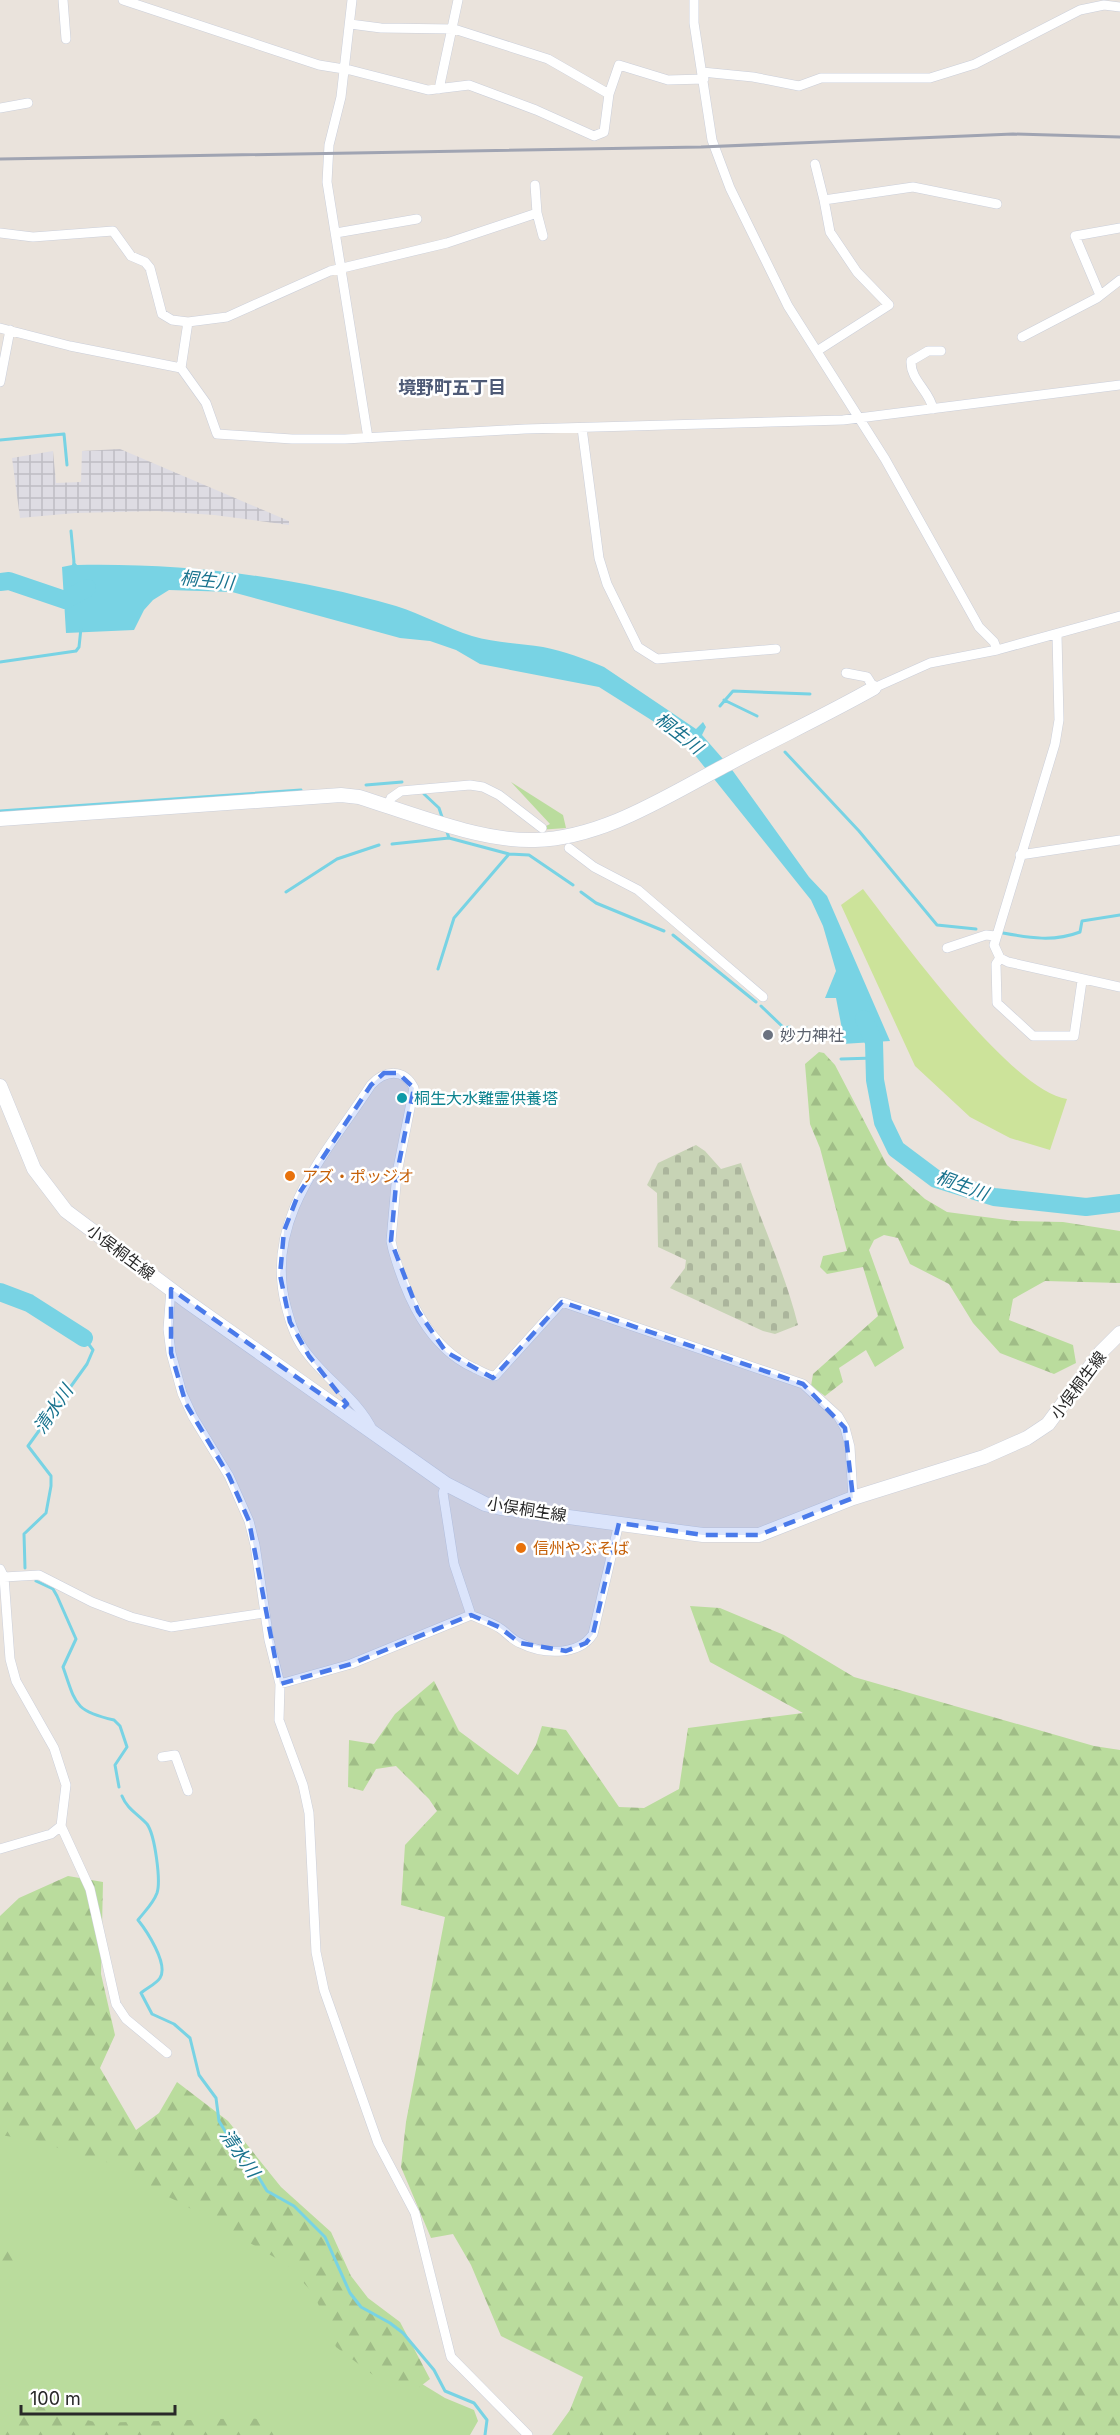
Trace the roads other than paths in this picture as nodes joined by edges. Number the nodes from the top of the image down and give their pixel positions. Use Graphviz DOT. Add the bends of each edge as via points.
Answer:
graph roads {
  1 [pos="63,0"];
  2 [pos="123,0"];
  3 [pos="352,0"];
  4 [pos="458,0"];
  5 [pos="694,0"];
  6 [pos="1120,7"];
  7 [pos="350,24"];
  8 [pos="454,29"];
  9 [pos="66,39"];
  10 [pos="345,69"];
  11 [pos="703,75"];
  12 [pos="440,89"];
  13 [pos="609,94"];
  14 [pos="28,103"];
  15 [pos="0,108"];
  16 [pos="815,164"];
  17 [pos="535,185"];
  18 [pos="824,200"];
  19 [pos="998,204"];
  20 [pos="537,213"];
  21 [pos="417,219"];
  22 [pos="1120,228"];
  23 [pos="0,233"];
  24 [pos="336,233"];
  25 [pos="543,236"];
  26 [pos="341,268"];
  27 [pos="1120,280"];
  28 [pos="1100,295"];
  29 [pos="188,322"];
  30 [pos="5,329"];
  31 [pos="1022,337"];
  32 [pos="817,351"];
  33 [pos="941,351"];
  34 [pos="182,368"];
  35 [pos="0,382"];
  36 [pos="1120,385"];
  37 [pos="933,409"];
  38 [pos="859,418"];
  39 [pos="582,428"];
  40 [pos="368,438"];
  41 [pos="1120,616"];
  42 [pos="1057,635"];
  43 [pos="776,649"];
  44 [pos="997,650"];
  45 [pos="846,673"];
  46 [pos="874,688"];
  47 [pos="388,806"];
  48 [pos="0,819"];
  49 [pos="542,828"];
  50 [pos="1120,840"];
  51 [pos="568,848"];
  52 [pos="1020,855"];
  53 [pos="995,936"];
  54 [pos="947,948"];
  55 [pos="1000,958"];
  56 [pos="1083,981"];
  57 [pos="1120,987"];
  58 [pos="763,997"];
  59 [pos="0,1086"];
  60 [pos="171,1289"];
  61 [pos="1120,1333"];
  62 [pos="373,1431"];
  63 [pos="446,1484"];
  64 [pos="853,1498"];
  65 [pos="619,1523"];
  66 [pos="2,1573"];
  67 [pos="264,1613"];
  68 [pos="471,1615"];
  69 [pos="280,1684"];
  70 [pos="162,1757"];
  71 [pos="188,1791"];
  72 [pos="61,1826"];
  73 [pos="0,1849"];
  74 [pos="167,2053"];
  75 [pos="528,2435"];
  1 -- 9 [label="street"];
  2 -- 10 [label="street" via="318,65"];
  3 -- 7 [label="street"];
  4 -- 8 [label="street"];
  5 -- 11 [label="street"];
  6 -- 11 [label="street" via="1104,4 1080,10 975,64 930,78 821,78 799,86 753,77"];
  7 -- 8 [label="street"];
  7 -- 10 [label="street"];
  8 -- 12 [label="street"];
  8 -- 13 [label="street" via="548,60"];
  10 -- 12 [label="street" via="414,87"];
  10 -- 24 [label="street" via="327,167"];
  11 -- 13 [label="street" via="668,80 620,65"];
  11 -- 32 [label="street" via="716,157 788,306"];
  12 -- 13 [label="street" via="469,85 594,136 603,132"];
  14 -- 15 [label="street"];
  16 -- 18 [label="street"];
  17 -- 20 [label="street"];
  18 -- 19 [label="street" via="913,187"];
  18 -- 32 [label="street" via="830,232 857,272 889,305"];
  20 -- 25 [label="street"];
  20 -- 26 [label="street" via="447,243"];
  21 -- 24 [label="street"];
  22 -- 28 [label="street" via="1075,236"];
  23 -- 29 [label="street" via="33,237 113,231 132,256 150,268 162,314"];
  24 -- 26 [label="street"];
  26 -- 29 [label="street" via="234,315"];
  26 -- 40 [label="street"];
  27 -- 28 [label="street"];
  28 -- 31 [label="street"];
  29 -- 34 [label="street"];
  30 -- 34 [label="street"];
  30 -- 35 [label="street"];
  32 -- 38 [label="street"];
  33 -- 37 [label="street" via="928,351 911,361 912,372"];
  34 -- 40 [label="street" via="206,403 217,434 292,439"];
  36 -- 37 [label="street"];
  37 -- 38 [label="street"];
  38 -- 39 [label="street"];
  38 -- 44 [label="street" via="979,627"];
  39 -- 40 [label="street"];
  39 -- 43 [label="street" via="599,558 607,584 638,646 657,659"];
  41 -- 42 [label="street"];
  42 -- 44 [label="street"];
  42 -- 52 [label="street" via="1056,736"];
  44 -- 46 [label="street" via="930,663"];
  45 -- 46 [label="street" via="867,676"];
  46 -- 47 [label="main road" via="633,813 590,831 546,840 516,839 478,833"];
  47 -- 48 [label="main road" via="359,797 320,795"];
  47 -- 49 [label="street" via="401,791 477,786 499,795"];
  50 -- 52 [label="street"];
  51 -- 58 [label="street" via="638,890"];
  52 -- 53 [label="street"];
  53 -- 54 [label="street" via="986,935"];
  53 -- 55 [label="street"];
  55 -- 56 [label="street"];
  55 -- 56 [label="street" via="996,964 995,999 1033,1036 1074,1036"];
  56 -- 57 [label="street"];
  59 -- 60 [label="main road, 小俣桐生線" via="34,1169 49,1191 66,1211"];
  60 -- 62 [label="main road, 小俣桐生線"];
  60 -- 67 [label="street" via="168,1329 179,1383 186,1404 229,1476 249,1521"];
  61 -- 64 [label="main road, 小俣桐生線" via="1101,1352 1048,1424 1027,1437 984,1457"];
  62 -- 63 [label="main road, 小俣桐生線"];
  62 -- 64 [label="street" via="358,1408 319,1369 298,1340 284,1298 281,1256 284,1231 298,1195 370,1085 390,1073 405,1076 414,1088 397,1173 391,1241 398,1267 422,1319 446,1352 495,1376 562,1302 803,1384 838,1416 845,1428"];
  63 -- 65 [label="main road, 小俣桐生線" via="501,1508"];
  63 -- 68 [label="street" via="443,1493 454,1564"];
  64 -- 65 [label="main road, 小俣桐生線" via="759,1535 703,1535"];
  65 -- 68 [label="street" via="592,1634 582,1646 560,1652 534,1648"];
  66 -- 67 [label="street" via="39,1575 92,1602 171,1628"];
  66 -- 72 [label="street" via="10,1659 16,1681 54,1748 66,1785"];
  67 -- 69 [label="street"];
  68 -- 69 [label="street" via="351,1664"];
  69 -- 75 [label="street" via="279,1720 309,1813 316,1952 324,1990 378,2143 415,2213 451,2357"];
  70 -- 71 [label="street" via="175,1755"];
  72 -- 73 [label="street" via="51,1834"];
  72 -- 74 [label="street" via="90,1889 116,2004 126,2019"];
}
